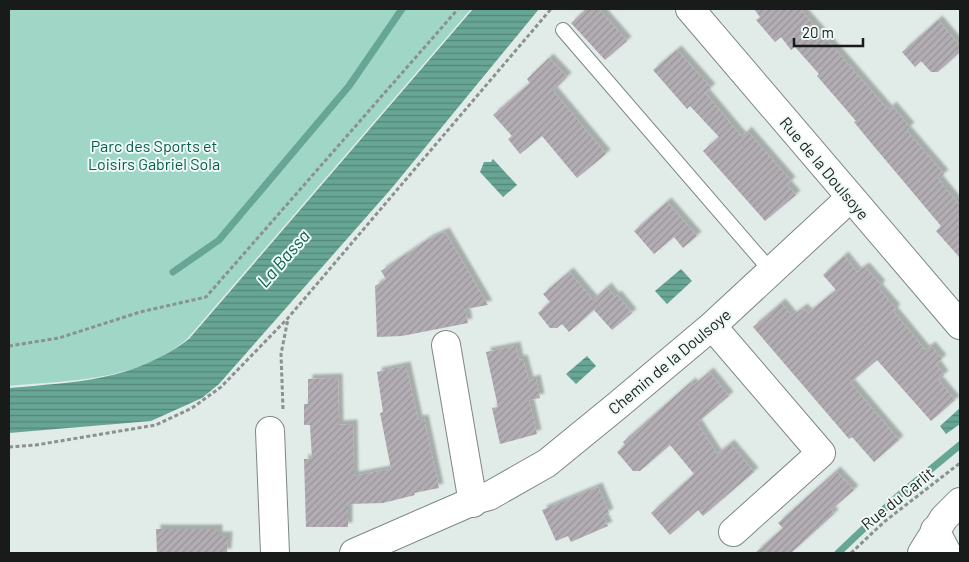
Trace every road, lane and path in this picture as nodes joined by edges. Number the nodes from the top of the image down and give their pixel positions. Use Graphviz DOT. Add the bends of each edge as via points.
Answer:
graph roads {
  1 [pos="458,9"];
  2 [pos="551,9"];
  3 [pos="690,9"];
  4 [pos="564,30"];
  5 [pos="850,198"];
  6 [pos="771,271"];
  7 [pos="288,318"];
  8 [pos="960,325"];
  9 [pos="712,326"];
  10 [pos="446,345"];
  11 [pos="9,346"];
  12 [pos="270,431"];
  13 [pos="9,447"];
  14 [pos="960,463"];
  15 [pos="960,502"];
  16 [pos="473,503"];
  17 [pos="733,532"];
  18 [pos="941,542"];
  19 [pos="275,553"];
  20 [pos="354,553"];
  21 [pos="851,553"];
  22 [pos="922,553"];
  1 -- 11 [label="path" via="206,297 140,312 60,338"];
  2 -- 7 [label="path"];
  3 -- 5 [label="street, Rue de la Doulsoye"];
  4 -- 6 [label="lane"];
  5 -- 6 [label="street, Chemin de la Doulsoye"];
  5 -- 8 [label="street, Rue de la Doulsoye"];
  6 -- 9 [label="street, Chemin de la Doulsoye"];
  7 -- 12 [label="path" via="281,354 283,411"];
  7 -- 13 [label="path" via="221,387 183,412 156,424"];
  9 -- 16 [label="street, Chemin de la Doulsoye" via="547,463"];
  9 -- 17 [label="street" via="821,453"];
  10 -- 16 [label="street"];
  12 -- 19 [label="street"];
  14 -- 21 [label="path, Rue du Carlit" via="884,522"];
  15 -- 18 [label="street"];
  16 -- 20 [label="street, Chemin de la Doulsoye"];
  18 -- 22 [label="street"];
}
